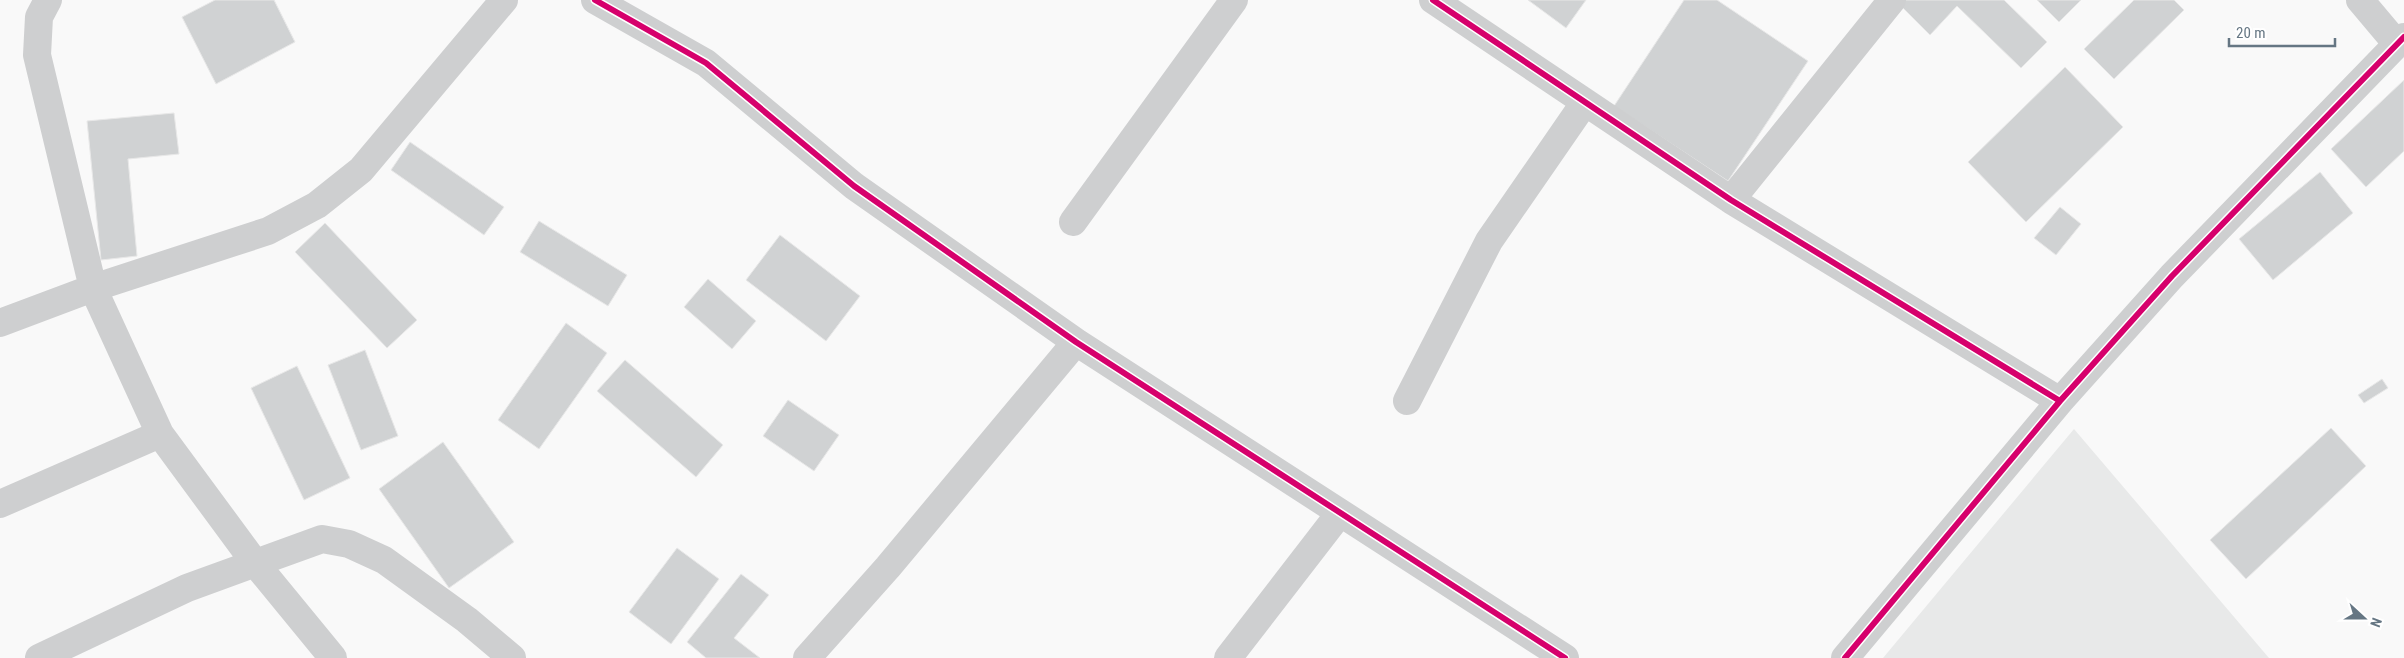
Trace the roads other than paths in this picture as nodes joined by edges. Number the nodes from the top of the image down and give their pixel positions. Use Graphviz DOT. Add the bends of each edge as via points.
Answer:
graph roads {
  1 [pos="48,0"];
  2 [pos="504,0"];
  3 [pos="595,0"];
  4 [pos="1234,0"];
  5 [pos="1433,0"];
  6 [pos="1892,0"];
  7 [pos="2360,0"];
  8 [pos="2401,41"];
  9 [pos="1585,102"];
  10 [pos="1731,200"];
  11 [pos="1073,222"];
  12 [pos="93,288"];
  13 [pos="0,323"];
  14 [pos="1076,342"];
  15 [pos="1407,401"];
  16 [pos="2060,401"];
  17 [pos="160,434"];
  18 [pos="0,504"];
  19 [pos="1340,513"];
  20 [pos="255,563"];
  21 [pos="39,658"];
  22 [pos="333,658"];
  23 [pos="512,658"];
  24 [pos="806,658"];
  25 [pos="1228,658"];
  26 [pos="1565,658"];
  27 [pos="1845,658"];
  1 -- 12 [label="street" via="38,17 37,55"];
  2 -- 12 [label="street" via="361,170 317,204 268,231"];
  3 -- 14 [label="street" via="706,63 854,186"];
  4 -- 11 [label="street"];
  5 -- 9 [label="street"];
  6 -- 10 [label="street"];
  7 -- 8 [label="street"];
  8 -- 16 [label="street" via="2172,276"];
  9 -- 10 [label="street"];
  9 -- 15 [label="street" via="1489,241"];
  10 -- 16 [label="street"];
  12 -- 13 [label="street"];
  12 -- 17 [label="street"];
  14 -- 19 [label="street"];
  14 -- 24 [label="street" via="888,567"];
  16 -- 27 [label="street"];
  17 -- 18 [label="street"];
  17 -- 20 [label="street"];
  19 -- 25 [label="street"];
  19 -- 26 [label="street"];
  20 -- 21 [label="street" via="188,588"];
  20 -- 22 [label="street"];
  20 -- 23 [label="street" via="322,539 349,544 384,560 467,620"];
}
